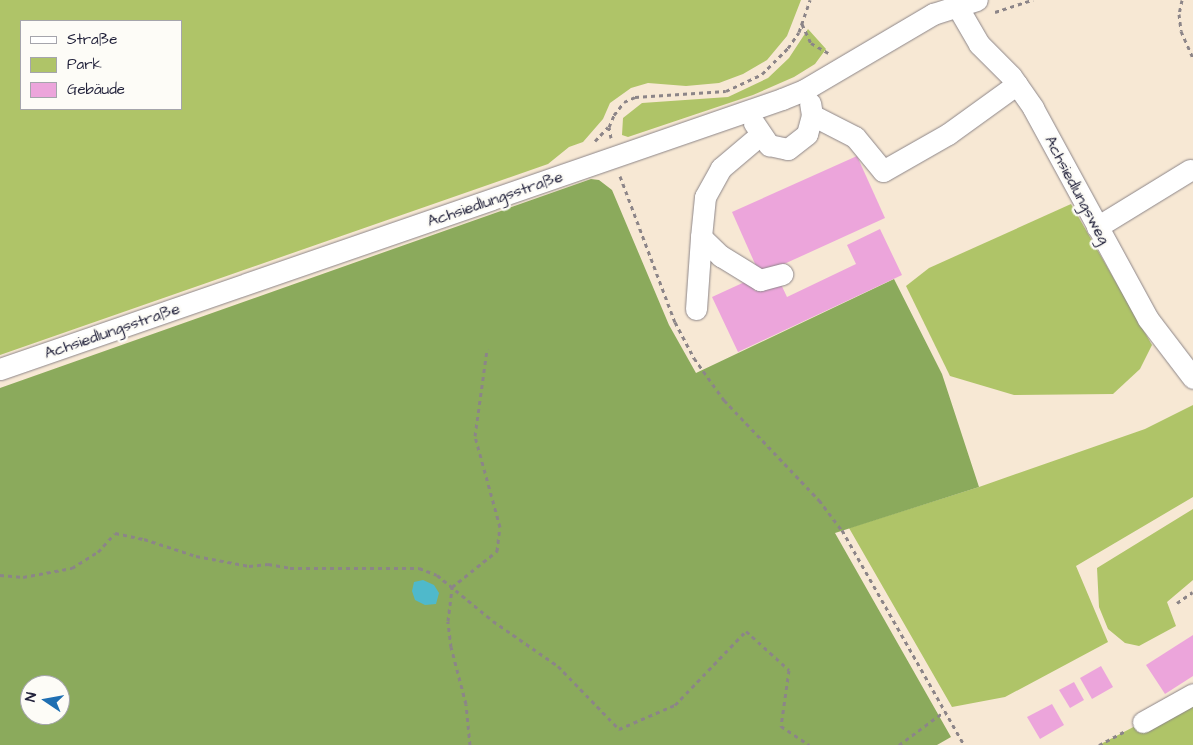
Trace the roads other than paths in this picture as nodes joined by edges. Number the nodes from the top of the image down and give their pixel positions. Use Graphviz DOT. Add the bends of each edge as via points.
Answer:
graph roads {
  1 [pos="965,9"];
  2 [pos="1017,84"];
  3 [pos="804,90"];
  4 [pos="750,111"];
  5 [pos="812,115"];
  6 [pos="760,135"];
  7 [pos="1190,170"];
  8 [pos="1097,227"];
  9 [pos="701,237"];
  10 [pos="782,274"];
  11 [pos="696,309"];
  12 [pos="0,370"];
  13 [pos="1193,378"];
  14 [pos="1193,694"];
  15 [pos="1143,722"];
  1 -- 2 [label="street, Achsiedlungsweg" via="984,50"];
  1 -- 3 [label="street, Achsiedlungsstraße" via="912,25"];
  2 -- 5 [label="street" via="948,134 883,171 855,137"];
  2 -- 8 [label="street, Achsiedlungsweg"];
  3 -- 4 [label="street, Achsiedlungsstraße"];
  3 -- 5 [label="street"];
  4 -- 6 [label="street"];
  4 -- 12 [label="street, Achsiedlungsstraße"];
  5 -- 6 [label="street" via="808,134 788,149 769,145"];
  6 -- 9 [label="street" via="720,168 705,197"];
  7 -- 8 [label="street"];
  8 -- 13 [label="street, Achsiedlungsweg" via="1148,319"];
  9 -- 10 [label="street" via="721,256 760,280"];
  9 -- 11 [label="street"];
  14 -- 15 [label="street"];
}
